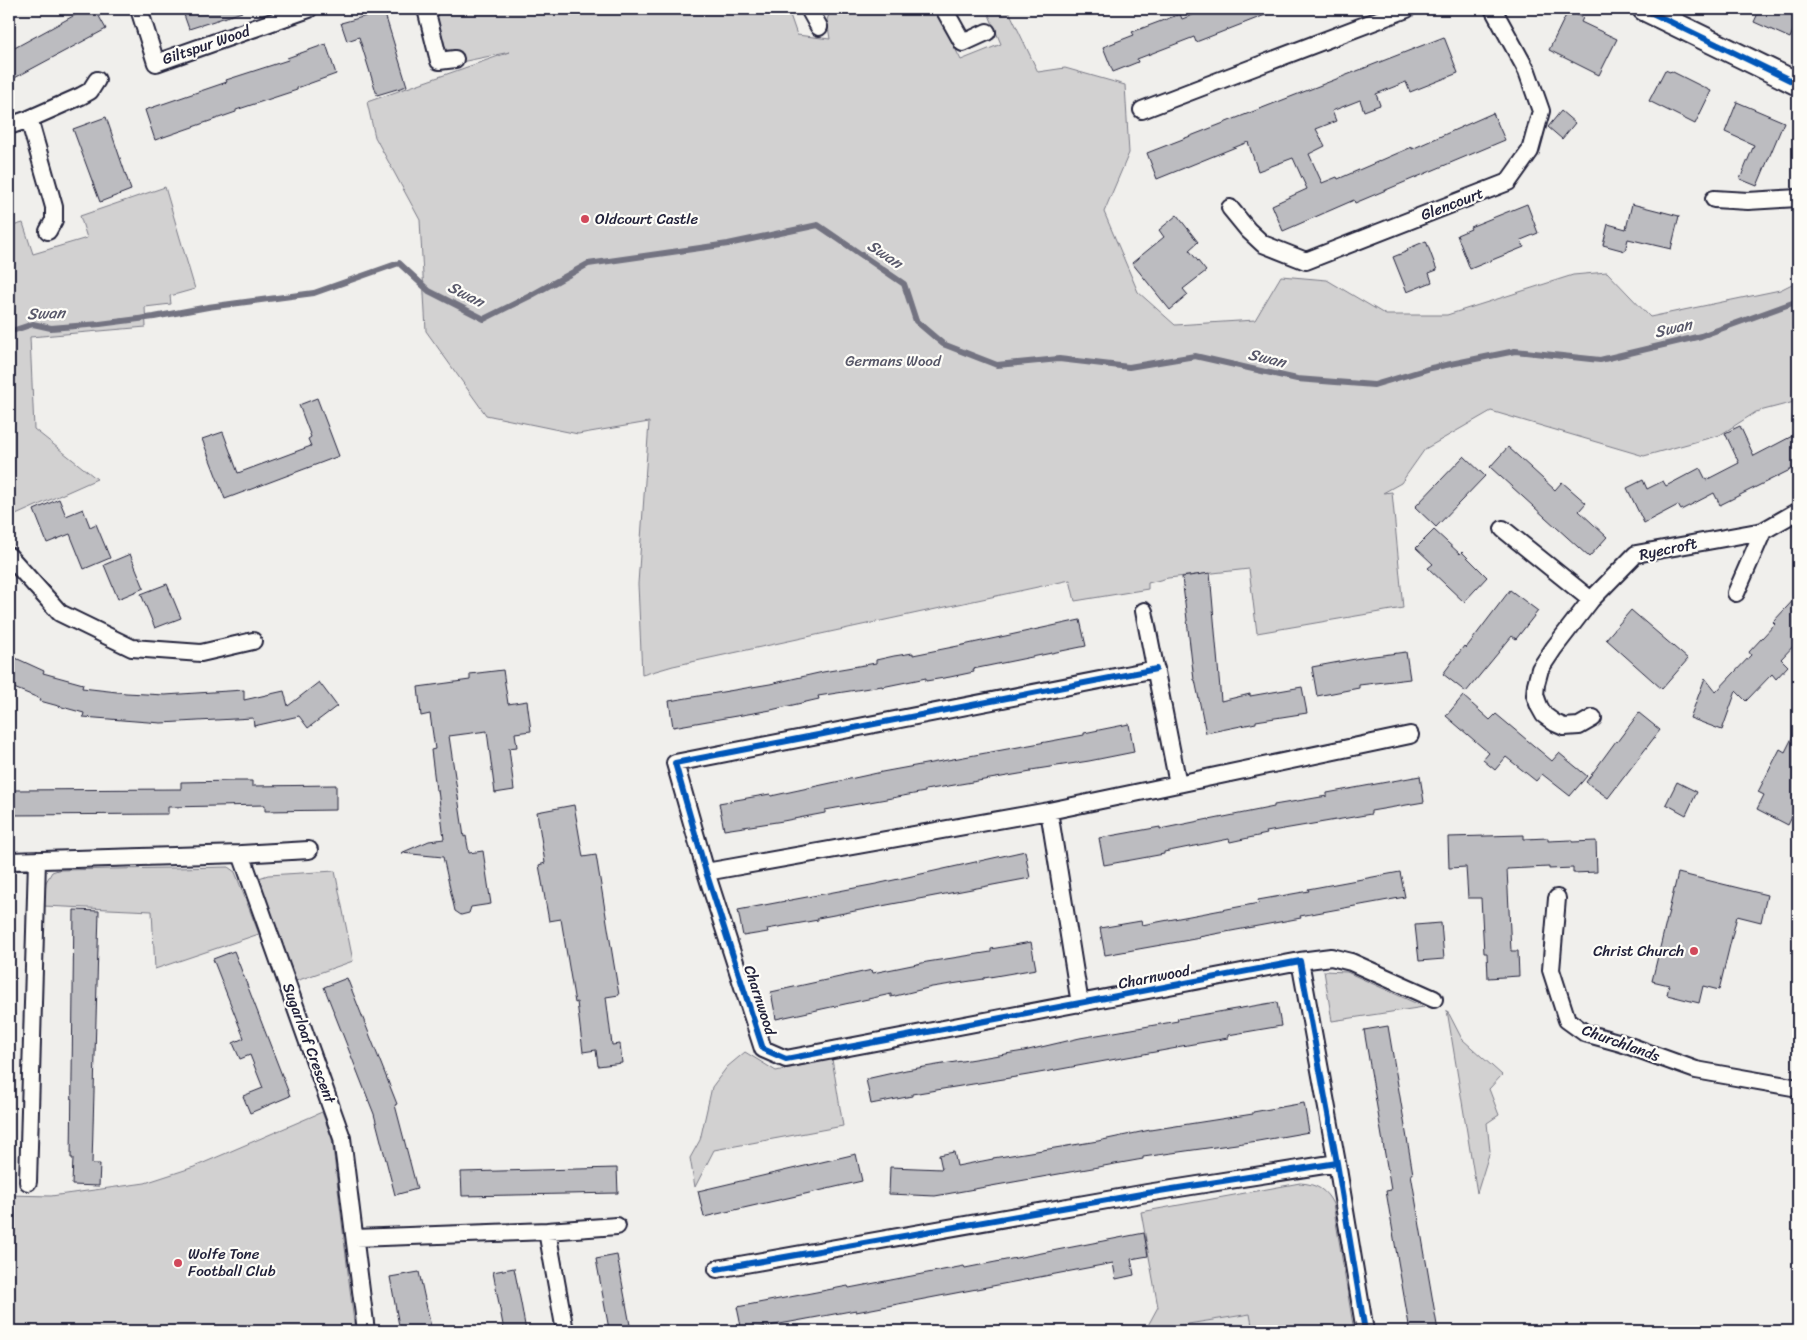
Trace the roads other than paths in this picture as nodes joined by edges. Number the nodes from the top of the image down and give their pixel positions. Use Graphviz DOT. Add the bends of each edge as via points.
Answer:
graph roads {
  1 [pos="140,9"];
  2 [pos="309,9"];
  3 [pos="426,9"];
  4 [pos="809,9"];
  5 [pos="944,9"];
  6 [pos="1407,9"];
  7 [pos="1493,9"];
  8 [pos="1644,9"];
  9 [pos="819,27"];
  10 [pos="987,32"];
  11 [pos="455,58"];
  12 [pos="97,80"];
  13 [pos="1798,84"];
  14 [pos="1142,110"];
  15 [pos="29,119"];
  16 [pos="9,126"];
  17 [pos="1798,198"];
  18 [pos="1714,199"];
  19 [pos="1230,208"];
  20 [pos="48,232"];
  21 [pos="1798,511"];
  22 [pos="1503,530"];
  23 [pos="1763,531"];
  24 [pos="9,556"];
  25 [pos="1736,593"];
  26 [pos="1591,600"];
  27 [pos="1144,611"];
  28 [pos="253,641"];
  29 [pos="1156,669"];
  30 [pos="1593,718"];
  31 [pos="1410,735"];
  32 [pos="1178,784"];
  33 [pos="1049,811"];
  34 [pos="309,850"];
  35 [pos="242,854"];
  36 [pos="37,860"];
  37 [pos="9,861"];
  38 [pos="706,872"];
  39 [pos="1557,898"];
  40 [pos="1300,961"];
  41 [pos="1434,999"];
  42 [pos="1080,1004"];
  43 [pos="1798,1088"];
  44 [pos="1337,1163"];
  45 [pos="28,1182"];
  46 [pos="617,1226"];
  47 [pos="547,1231"];
  48 [pos="355,1238"];
  49 [pos="717,1269"];
  50 [pos="366,1331"];
  51 [pos="565,1331"];
  52 [pos="1365,1331"];
  1 -- 2 [label="street, Giltspur Wood" via="156,63"];
  3 -- 11 [label="street" via="439,61"];
  4 -- 9 [label="street"];
  5 -- 10 [label="street" via="963,43"];
  6 -- 14 [label="street"];
  7 -- 19 [label="street, Glencourt" via="1527,71 1542,111 1530,151 1508,182 1306,261 1263,244"];
  8 -- 13 [label="main road"];
  12 -- 15 [label="street" via="90,91"];
  15 -- 16 [label="street"];
  15 -- 20 [label="street" via="54,207 54,220"];
  17 -- 18 [label="street"];
  21 -- 23 [label="street, Ryecroft"];
  22 -- 26 [label="street"];
  23 -- 25 [label="street"];
  23 -- 26 [label="street, Ryecroft" via="1636,554"];
  24 -- 28 [label="street" via="60,613 132,648 201,653"];
  26 -- 30 [label="street, Ryecroft" via="1540,669 1535,695 1544,715 1564,727 1580,726"];
  27 -- 29 [label="street"];
  29 -- 32 [label="street"];
  29 -- 38 [label="street, Charnwood" via="675,763"];
  31 -- 32 [label="street"];
  32 -- 33 [label="street"];
  33 -- 38 [label="street"];
  33 -- 42 [label="street"];
  34 -- 35 [label="street"];
  35 -- 36 [label="street"];
  35 -- 48 [label="street, Sugarloaf Crescent" via="342,1138"];
  36 -- 37 [label="street"];
  36 -- 45 [label="street"];
  38 -- 42 [label="street, Charnwood" via="763,1049 786,1059"];
  39 -- 43 [label="street, Churchlands" via="1551,970 1567,1020 1585,1033 1696,1070"];
  40 -- 41 [label="street, Charnwood" via="1331,957 1351,962"];
  40 -- 42 [label="street, Charnwood"];
  40 -- 44 [label="street"];
  44 -- 49 [label="street"];
  44 -- 52 [label="street"];
  46 -- 47 [label="street"];
  47 -- 48 [label="street"];
  47 -- 51 [label="street"];
  48 -- 50 [label="street, Sugarloaf Crescent"];
}
